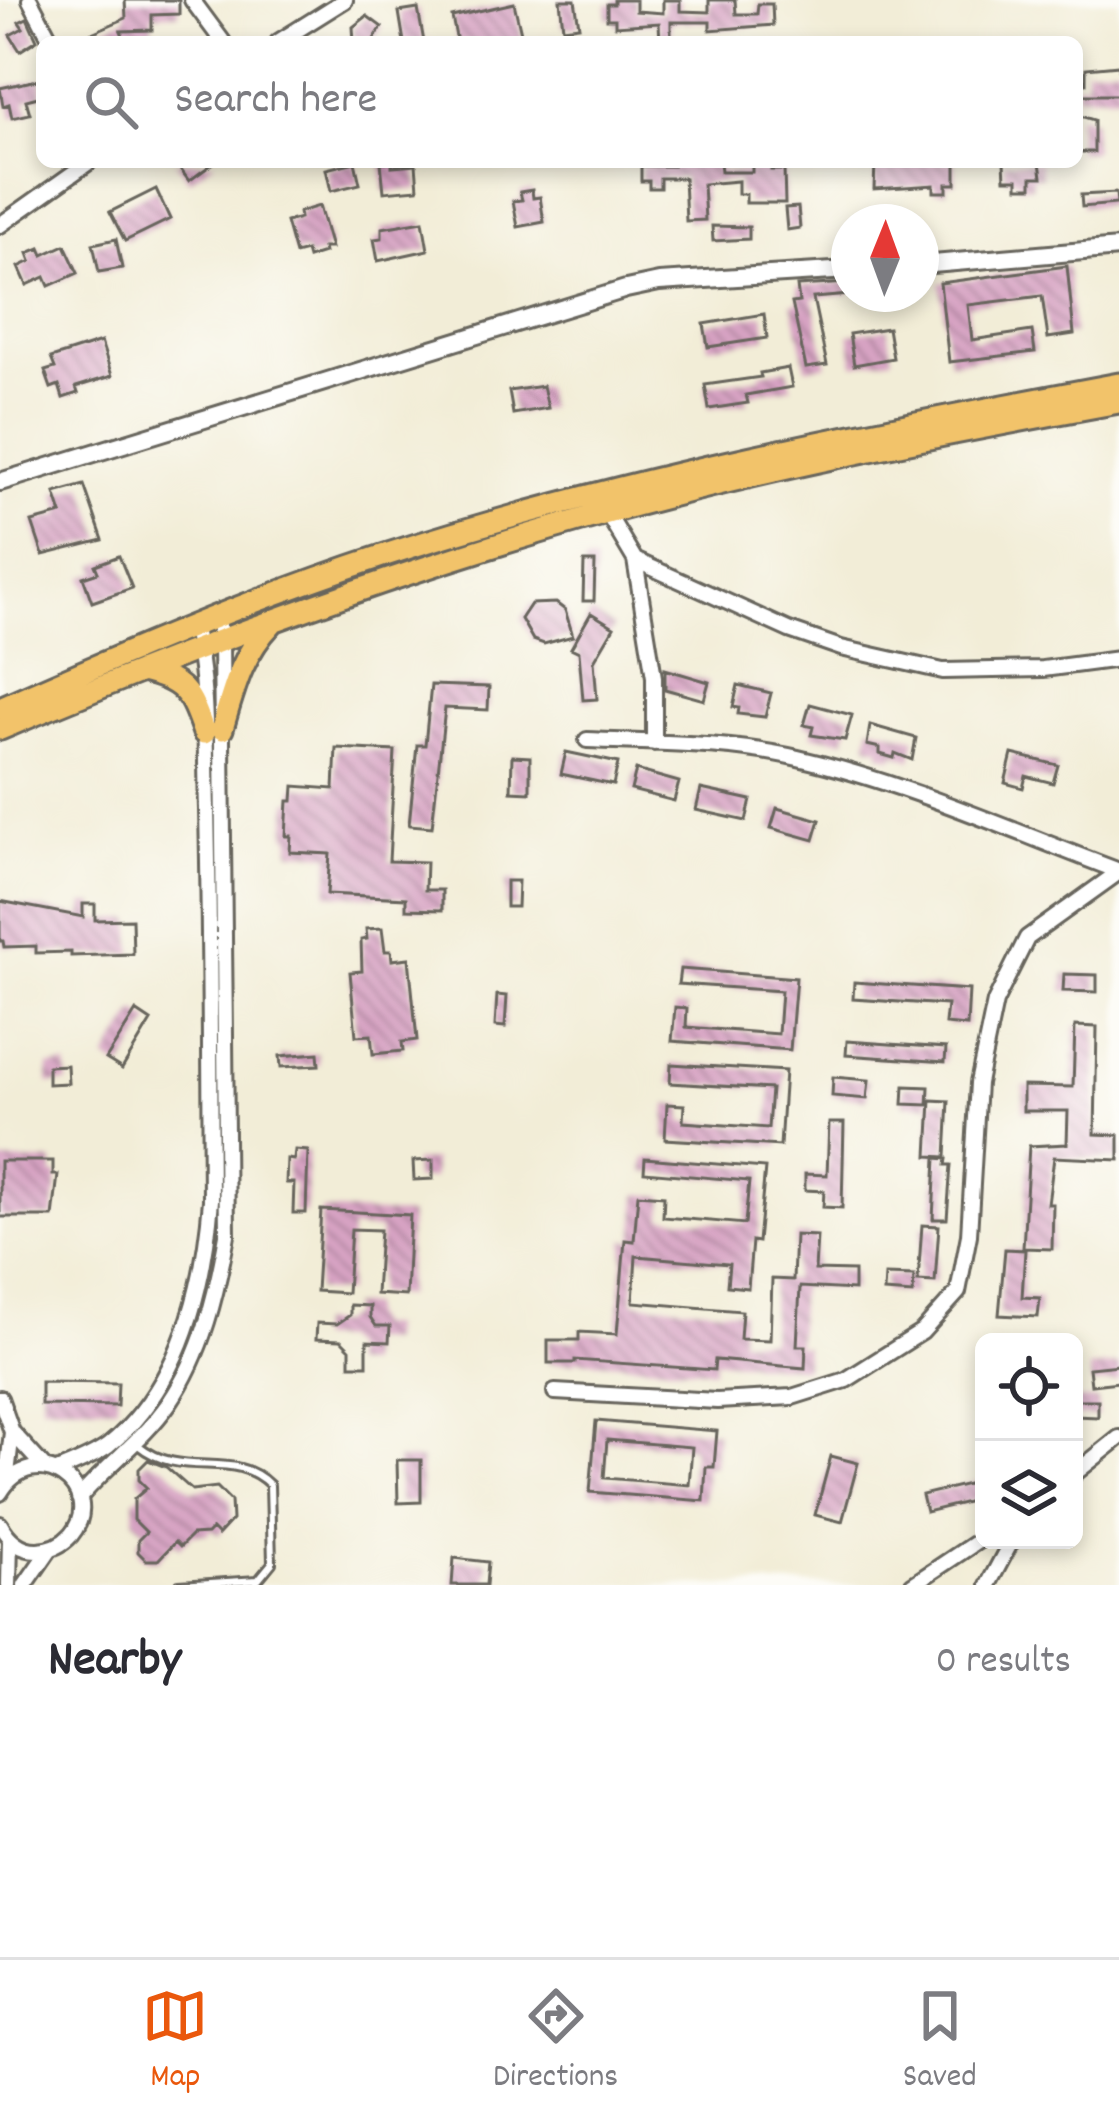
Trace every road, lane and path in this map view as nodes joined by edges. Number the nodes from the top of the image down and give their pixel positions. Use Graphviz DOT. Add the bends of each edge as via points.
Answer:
graph roads {
  1 [pos="30,0"];
  2 [pos="192,0"];
  3 [pos="345,0"];
  4 [pos="49,36"];
  5 [pos="219,36"];
  6 [pos="288,36"];
  7 [pos="81,168"];
  8 [pos="0,225"];
  9 [pos="1119,248"];
  10 [pos="939,264"];
  11 [pos="831,271"];
  12 [pos="1119,384"];
  13 [pos="1119,402"];
  14 [pos="0,482"];
  15 [pos="607,513"];
  16 [pos="635,560"];
  17 [pos="217,617"];
  18 [pos="273,621"];
  19 [pos="193,625"];
  20 [pos="221,640"];
  21 [pos="199,648"];
  22 [pos="1119,659"];
  23 [pos="140,671"];
  24 [pos="5,703"];
  25 [pos="0,729"];
  26 [pos="213,731"];
  27 [pos="587,740"];
  28 [pos="654,743"];
  29 [pos="1119,872"];
  30 [pos="555,1392"];
  31 [pos="0,1398"];
  32 [pos="13,1432"];
  33 [pos="1119,1438"];
  34 [pos="135,1443"];
  35 [pos="1083,1467"];
  36 [pos="51,1469"];
  37 [pos="3,1487"];
  38 [pos="79,1498"];
  39 [pos="0,1524"];
  40 [pos="10,1539"];
  41 [pos="975,1543"];
  42 [pos="50,1549"];
  43 [pos="1007,1549"];
  44 [pos="9,1585"];
  45 [pos="25,1585"];
  46 [pos="178,1585"];
  47 [pos="912,1585"];
  48 [pos="988,1585"];
  1 -- 4 [label="street"];
  2 -- 5 [label="street"];
  3 -- 6 [label="street"];
  7 -- 8 [label="street"];
  9 -- 10 [label="street"];
  11 -- 14 [label="street" via="626,290"];
  12 -- 17 [label="main road" via="874,428 579,499 380,557"];
  13 -- 15 [label="main road"];
  15 -- 16 [label="street"];
  15 -- 18 [label="main road"];
  16 -- 22 [label="street" via="790,630 943,671"];
  16 -- 28 [label="street" via="654,677"];
  17 -- 19 [label="main road"];
  17 -- 20 [label="street"];
  18 -- 20 [label="main road"];
  18 -- 26 [label="main road" via="253,643"];
  19 -- 21 [label="street"];
  19 -- 24 [label="main road"];
  20 -- 21 [label="main road"];
  20 -- 26 [label="street"];
  21 -- 23 [label="main road"];
  21 -- 26 [label="street"];
  23 -- 25 [label="main road"];
  23 -- 26 [label="main road" via="183,687"];
  26 -- 34 [label="street" via="227,1235 191,1361"];
  26 -- 36 [label="street" via="212,1200 203,1268 185,1331 156,1388 110,1444"];
  27 -- 28 [label="street"];
  28 -- 29 [label="street" via="793,756 884,781"];
  29 -- 30 [label="street" via="1028,938 995,1002 978,1083 958,1292 922,1332 847,1379 792,1397"];
  31 -- 32 [label="street"];
  32 -- 36 [label="street"];
  32 -- 37 [label="street"];
  33 -- 35 [label="street"];
  34 -- 38 [label="street"];
  34 -- 46 [label="lane" via="154,1458 256,1470 270,1485 272,1563 258,1580"];
  36 -- 37 [label="street" via="30,1468"];
  36 -- 38 [label="street"];
  38 -- 42 [label="street" via="75,1530"];
  39 -- 40 [label="street"];
  40 -- 42 [label="street"];
  40 -- 44 [label="street"];
  41 -- 47 [label="street"];
  42 -- 45 [label="street"];
  43 -- 48 [label="street"];
}
